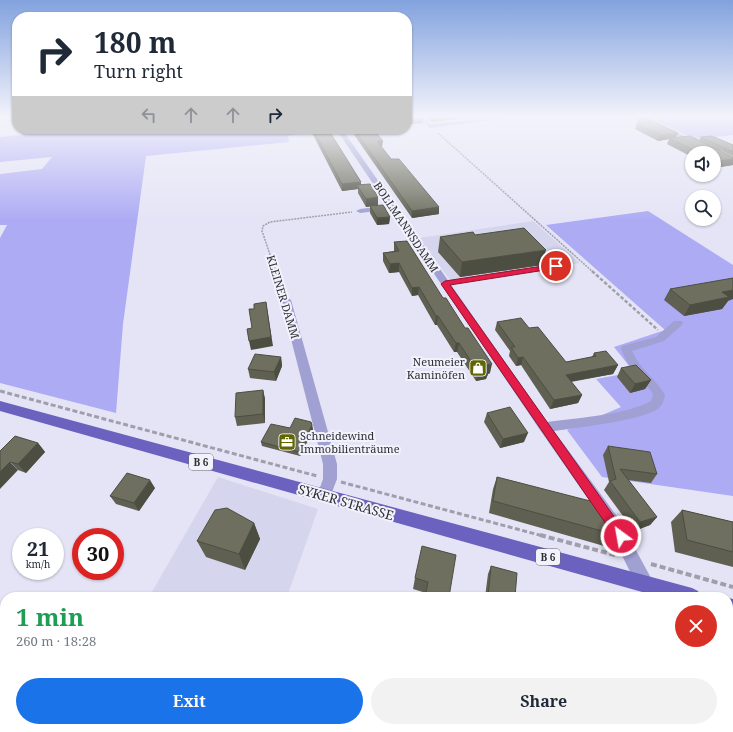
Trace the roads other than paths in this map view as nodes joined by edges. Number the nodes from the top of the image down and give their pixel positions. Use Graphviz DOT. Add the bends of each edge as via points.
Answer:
graph roads {
  1 [pos="354,151"];
  2 [pos="392,207"];
  3 [pos="360,212"];
  4 [pos="556,266"];
  5 [pos="445,284"];
  6 [pos="286,300"];
  7 [pos="678,323"];
  8 [pos="0,406"];
  9 [pos="544,427"];
  10 [pos="324,496"];
  11 [pos="645,584"];
  12 [pos="674,592"];
  1 -- 2 [label="street, BOLLMANNSDAMM"];
  2 -- 3 [label="street"];
  2 -- 5 [label="street, BOLLMANNSDAMM"];
  4 -- 5 [label="lane"];
  5 -- 9 [label="street, BOLLMANNSDAMM"];
  6 -- 10 [label="street, KLEINER DAMM" via="330,464 330,479"];
  7 -- 9 [label="street" via="660,339 626,349 629,358 655,386 659,395 656,404 644,410 580,424"];
  8 -- 10 [label="main road, SYKER STRASSE / B 6"];
  9 -- 11 [label="street, BOLLMANNSDAMM" via="614,524"];
  10 -- 11 [label="main road, SYKER STRASSE / B 6"];
  11 -- 12 [label="main road, SYKER STRASSE / B 6"];
}
